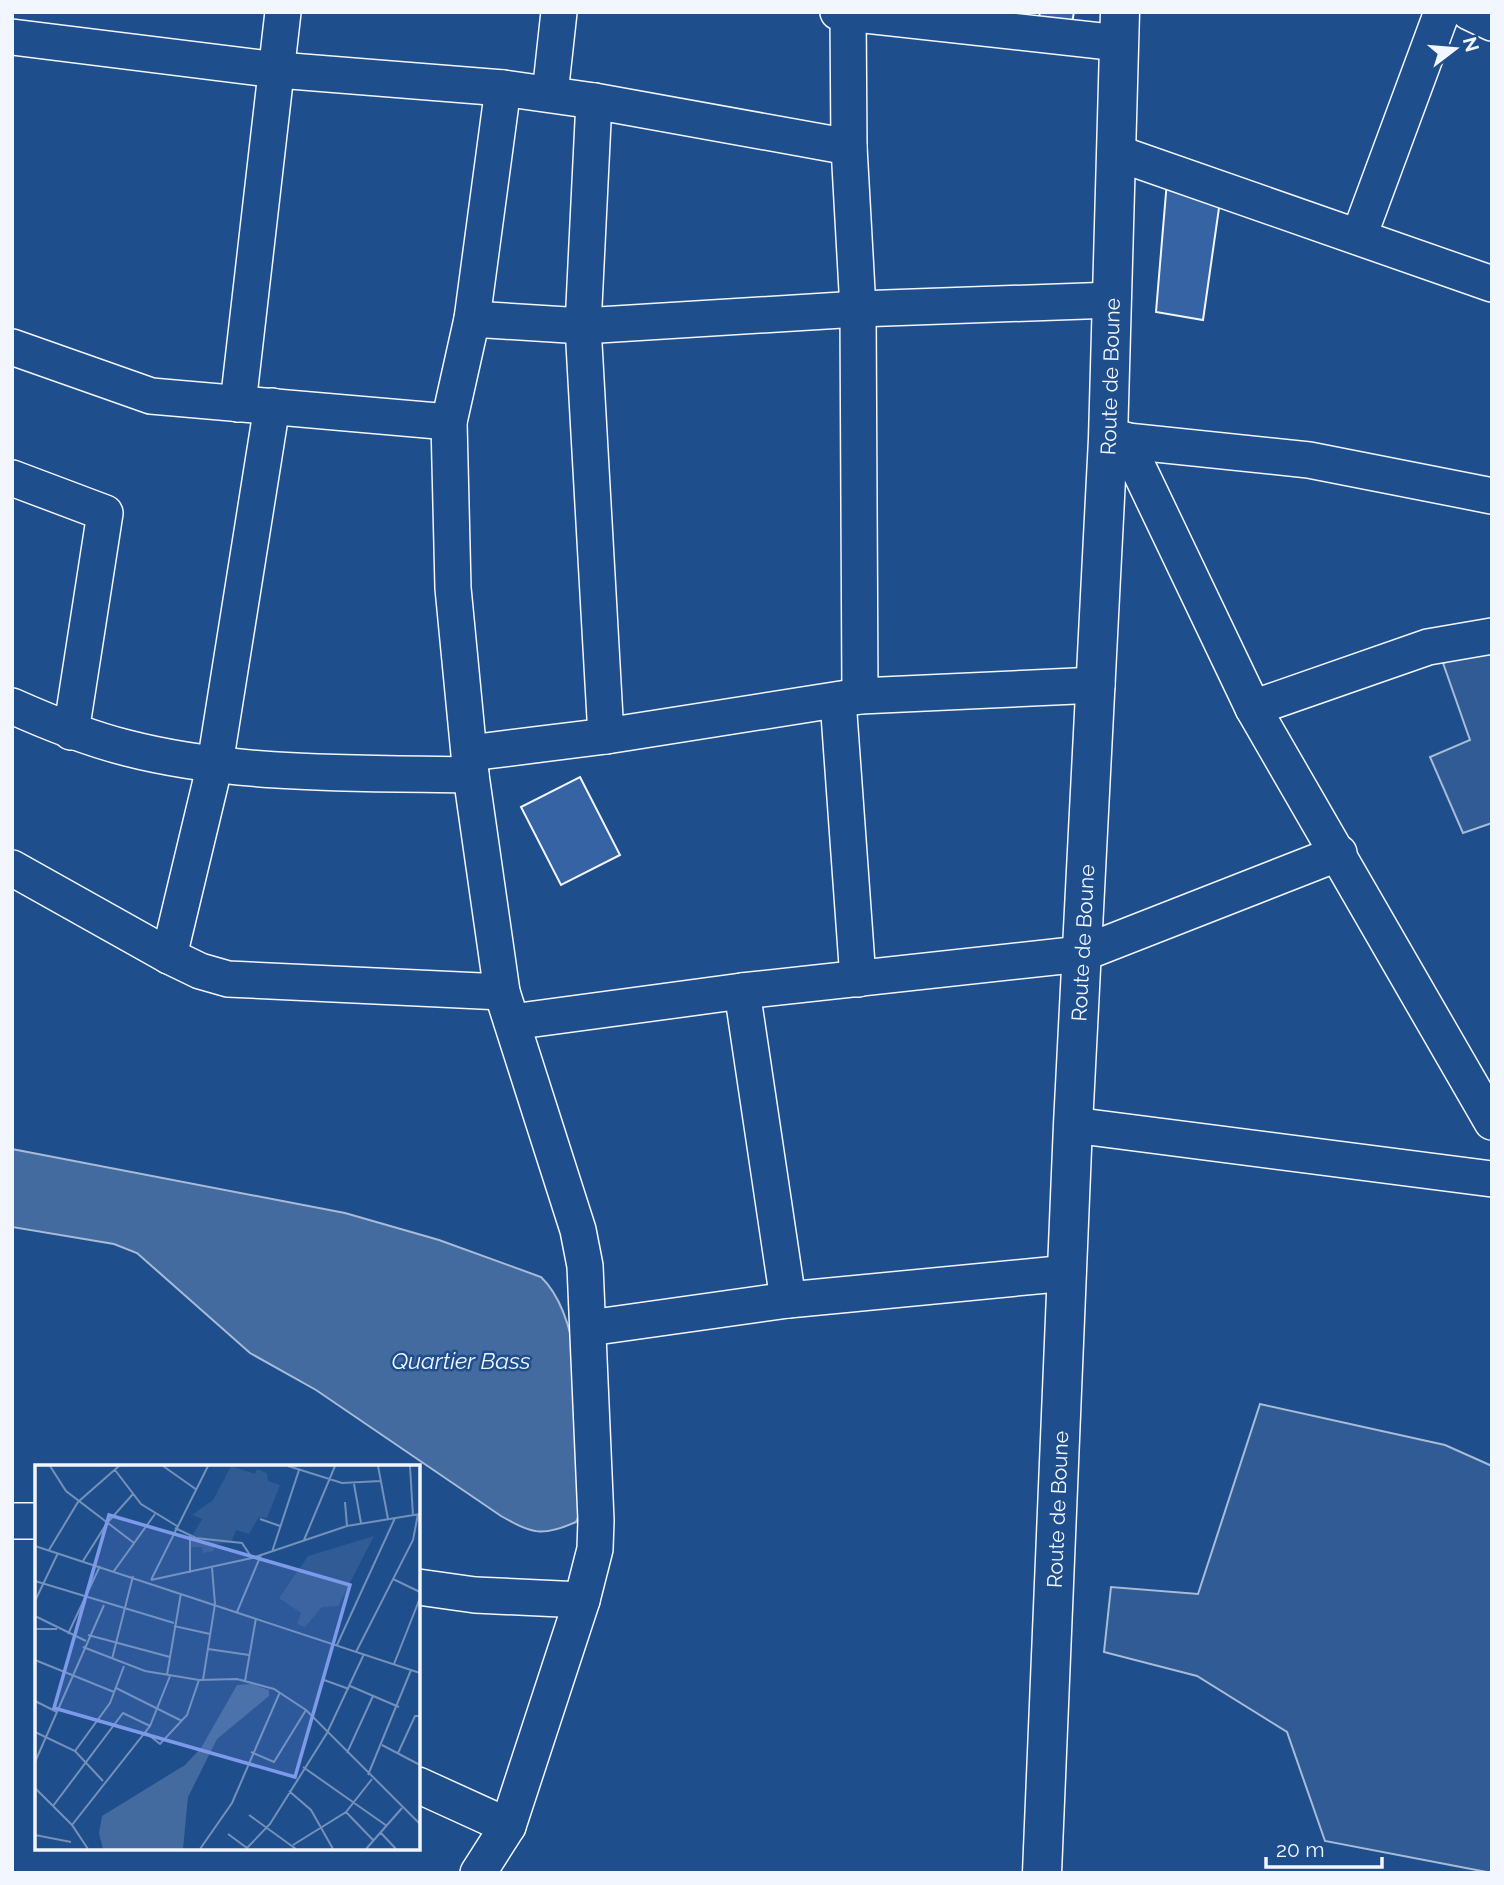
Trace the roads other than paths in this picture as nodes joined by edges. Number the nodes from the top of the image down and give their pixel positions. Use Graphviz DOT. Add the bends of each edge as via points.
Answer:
graph roads {
  1 [pos="283,12"];
  2 [pos="559,12"];
  3 [pos="1442,12"];
  4 [pos="1469,12"];
  5 [pos="845,13"];
  6 [pos="1492,23"];
  7 [pos="1119,28"];
  8 [pos="12,37"];
  9 [pos="278,69"];
  10 [pos="503,88"];
  11 [pos="550,94"];
  12 [pos="594,101"];
  13 [pos="849,147"];
  14 [pos="1116,153"];
  15 [pos="1360,236"];
  16 [pos="1492,284"];
  17 [pos="1113,300"];
  18 [pos="858,309"];
  19 [pos="472,319"];
  20 [pos="583,326"];
  21 [pos="12,347"];
  22 [pos="255,405"];
  23 [pos="449,422"];
  24 [pos="1117,440"];
  25 [pos="12,478"];
  26 [pos="1492,496"];
  27 [pos="1492,636"];
  28 [pos="1097,685"];
  29 [pos="849,698"];
  30 [pos="13,708"];
  31 [pos="1253,708"];
  32 [pos="71,732"];
  33 [pos="606,736"];
  34 [pos="215,764"];
  35 [pos="470,764"];
  36 [pos="1339,853"];
  37 [pos="12,867"];
  38 [pos="1082,954"];
  39 [pos="169,956"];
  40 [pos="858,979"];
  41 [pos="742,991"];
  42 [pos="507,1007"];
  43 [pos="1492,1122"];
  44 [pos="1073,1125"];
  45 [pos="1492,1179"];
  46 [pos="1068,1273"];
  47 [pos="788,1300"];
  48 [pos="589,1328"];
  49 [pos="12,1521"];
  50 [pos="35,1521"];
  51 [pos="420,1587"];
  52 [pos="582,1600"];
  53 [pos="420,1786"];
  54 [pos="508,1826"];
  55 [pos="478,1873"];
  56 [pos="1042,1873"];
  1 -- 9 [label="street"];
  2 -- 11 [label="street"];
  3 -- 15 [label="street"];
  4 -- 6 [label="street"];
  5 -- 7 [label="street"];
  5 -- 13 [label="street"];
  7 -- 14 [label="street, Route de Boune"];
  8 -- 9 [label="street"];
  9 -- 10 [label="street"];
  9 -- 22 [label="street"];
  10 -- 11 [label="street"];
  10 -- 19 [label="street"];
  11 -- 12 [label="street"];
  12 -- 13 [label="street"];
  12 -- 20 [label="street"];
  13 -- 18 [label="street"];
  14 -- 15 [label="street"];
  14 -- 17 [label="street, Route de Boune"];
  15 -- 16 [label="street"];
  17 -- 18 [label="street"];
  17 -- 24 [label="street, Route de Boune"];
  18 -- 20 [label="street"];
  18 -- 29 [label="street"];
  19 -- 20 [label="street"];
  19 -- 23 [label="street"];
  20 -- 33 [label="street"];
  21 -- 22 [label="street" via="151,396"];
  22 -- 23 [label="street"];
  22 -- 34 [label="street"];
  23 -- 35 [label="street" via="453,588"];
  24 -- 26 [label="street" via="1309,460"];
  24 -- 28 [label="street, Route de Boune"];
  24 -- 31 [label="street"];
  25 -- 32 [label="street" via="105,513"];
  27 -- 31 [label="street" via="1428,647"];
  28 -- 29 [label="street"];
  28 -- 38 [label="street, Route de Boune"];
  29 -- 33 [label="street"];
  29 -- 40 [label="street"];
  30 -- 32 [label="street"];
  31 -- 36 [label="street"];
  32 -- 34 [label="street"];
  33 -- 35 [label="street"];
  34 -- 35 [label="street" via="347,773"];
  34 -- 39 [label="street"];
  35 -- 42 [label="street"];
  36 -- 38 [label="street"];
  36 -- 43 [label="street"];
  37 -- 39 [label="street"];
  38 -- 40 [label="street"];
  38 -- 44 [label="street, Route de Boune"];
  39 -- 42 [label="street" via="228,979"];
  40 -- 41 [label="street"];
  41 -- 42 [label="street"];
  41 -- 47 [label="street"];
  42 -- 48 [label="street" via="578,1230"];
  44 -- 45 [label="street"];
  44 -- 46 [label="street, Route de Boune"];
  46 -- 47 [label="street"];
  46 -- 56 [label="street, Route de Boune"];
  47 -- 48 [label="street"];
  48 -- 52 [label="street" via="596,1520 595,1549"];
  49 -- 50 [label="street"];
  51 -- 52 [label="street"];
  52 -- 54 [label="street"];
  53 -- 54 [label="street"];
  54 -- 55 [label="street"];
}
